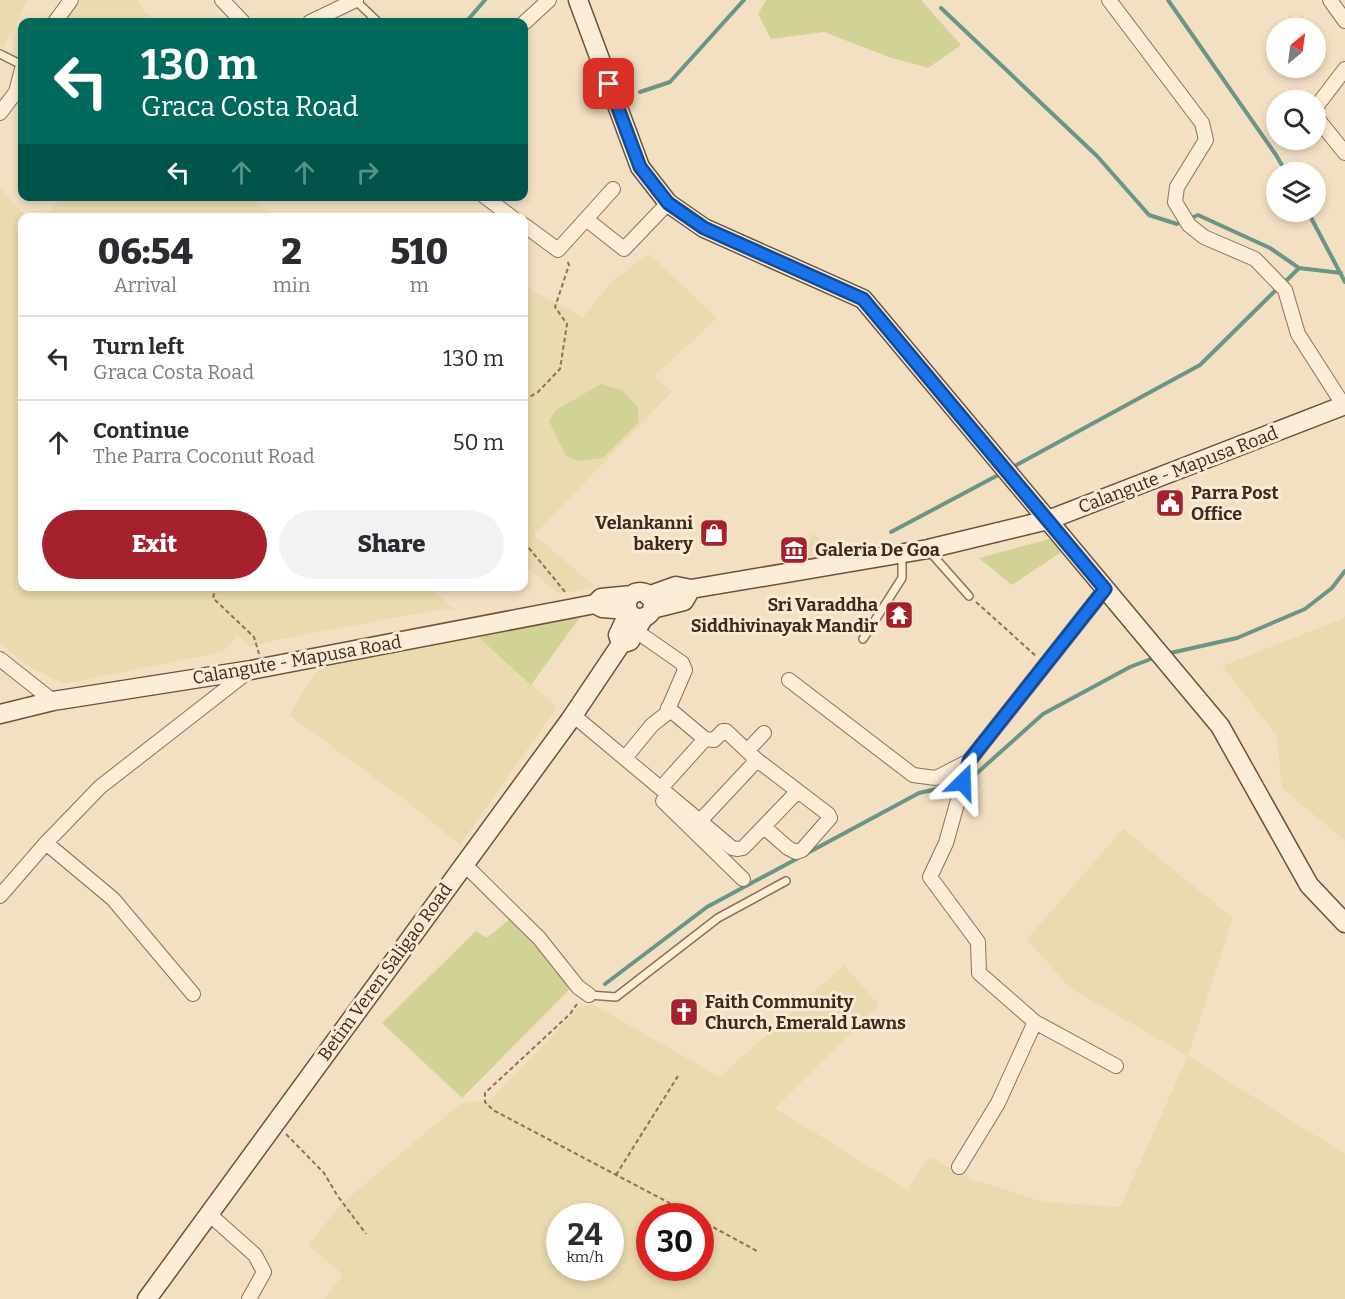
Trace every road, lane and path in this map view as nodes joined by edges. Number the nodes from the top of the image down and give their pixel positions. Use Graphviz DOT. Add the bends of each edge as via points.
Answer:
graph roads {
  1 [pos="71,0"];
  2 [pos="222,0"];
  3 [pos="355,0"];
  4 [pos="549,0"];
  5 [pos="578,0"];
  6 [pos="1109,0"];
  7 [pos="1330,0"];
  8 [pos="58,18"];
  9 [pos="239,18"];
  10 [pos="318,18"];
  11 [pos="374,18"];
  12 [pos="528,19"];
  13 [pos="1345,21"];
  14 [pos="0,54"];
  15 [pos="18,65"];
  16 [pos="1345,69"];
  17 [pos="1326,94"];
  18 [pos="18,96"];
  19 [pos="0,113"];
  20 [pos="1326,129"];
  21 [pos="1345,153"];
  22 [pos="613,189"];
  23 [pos="491,201"];
  24 [pos="668,203"];
  25 [pos="506,213"];
  26 [pos="586,219"];
  27 [pos="528,228"];
  28 [pos="562,245"];
  29 [pos="528,398"];
  30 [pos="1344,406"];
  31 [pos="1048,520"];
  32 [pos="528,546"];
  33 [pos="928,549"];
  34 [pos="902,554"];
  35 [pos="1105,589"];
  36 [pos="215,591"];
  37 [pos="969,596"];
  38 [pos="586,605"];
  39 [pos="638,610"];
  40 [pos="863,639"];
  41 [pos="0,659"];
  42 [pos="1045,665"];
  43 [pos="257,669"];
  44 [pos="789,680"];
  45 [pos="52,701"];
  46 [pos="668,708"];
  47 [pos="0,714"];
  48 [pos="571,717"];
  49 [pos="764,733"];
  50 [pos="705,739"];
  51 [pos="752,755"];
  52 [pos="625,758"];
  53 [pos="969,761"];
  54 [pos="661,788"];
  55 [pos="797,792"];
  56 [pos="700,821"];
  57 [pos="764,827"];
  58 [pos="46,843"];
  59 [pos="464,864"];
  60 [pos="743,879"];
  61 [pos="786,881"];
  62 [pos="0,896"];
  63 [pos="1345,923"];
  64 [pos="193,994"];
  65 [pos="589,995"];
  66 [pos="1035,1022"];
  67 [pos="1116,1066"];
  68 [pos="678,1076"];
  69 [pos="275,1123"];
  70 [pos="959,1167"];
  71 [pos="616,1175"];
  72 [pos="669,1203"];
  73 [pos="209,1214"];
  74 [pos="714,1228"];
  75 [pos="366,1234"];
  76 [pos="757,1251"];
  77 [pos="147,1299"];
  78 [pos="249,1299"];
  1 -- 8 [label="street"];
  2 -- 9 [label="street"];
  3 -- 10 [label="street"];
  3 -- 11 [label="lane"];
  4 -- 12 [label="street"];
  5 -- 24 [label="main road" via="640,167"];
  6 -- 30 [label="street" via="1202,123 1206,140 1177,187 1175,202 1189,225 1204,237 1255,259 1284,290 1298,334"];
  7 -- 13 [label="street"];
  14 -- 15 [label="lane"];
  16 -- 17 [label="street"];
  18 -- 19 [label="street"];
  20 -- 21 [label="street"];
  22 -- 26 [label="street"];
  23 -- 25 [label="street"];
  24 -- 26 [label="street" via="624,249"];
  24 -- 31 [label="main road" via="704,228 863,299"];
  26 -- 28 [label="street"];
  27 -- 28 [label="street" via="558,250"];
  28 -- 29 [label="path" via="569,266 555,307 567,324 560,369"];
  30 -- 31 [label="main road, Calangute - Mapusa Road"];
  31 -- 33 [label="main road, Calangute - Mapusa Road"];
  31 -- 35 [label="main road"];
  32 -- 38 [label="path"];
  33 -- 34 [label="main road, Calangute - Mapusa Road"];
  33 -- 37 [label="lane"];
  34 -- 39 [label="main road, Calangute - Mapusa Road" via="691,589 676,586"];
  34 -- 40 [label="lane" via="902,578"];
  35 -- 42 [label="street"];
  35 -- 63 [label="main road" via="1220,726 1308,885"];
  36 -- 43 [label="path" via="213,598 254,637"];
  37 -- 42 [label="path"];
  38 -- 39 [label="main road, Calangute - Mapusa Road"];
  38 -- 43 [label="main road, Calangute - Mapusa Road"];
  39 -- 46 [label="street" via="684,666 684,675"];
  39 -- 48 [label="main road, Betim Veren Saligao Road" via="618,635 621,644"];
  41 -- 45 [label="street"];
  42 -- 53 [label="street"];
  43 -- 45 [label="main road, Calangute - Mapusa Road"];
  43 -- 58 [label="street" via="100,788"];
  44 -- 53 [label="street" via="913,775 936,778"];
  45 -- 47 [label="main road, Calangute - Mapusa Road"];
  46 -- 50 [label="street"];
  46 -- 52 [label="street"];
  48 -- 52 [label="street"];
  48 -- 59 [label="main road, Betim Veren Saligao Road"];
  48 -- 60 [label="street"];
  49 -- 51 [label="street"];
  50 -- 51 [label="street" via="714,740 726,731"];
  50 -- 54 [label="street"];
  51 -- 55 [label="street"];
  51 -- 56 [label="street"];
  52 -- 54 [label="street"];
  53 -- 66 [label="street" via="946,843 930,877 978,942 979,973"];
  54 -- 56 [label="street"];
  55 -- 57 [label="street"];
  55 -- 57 [label="street" via="830,818 802,850 792,852"];
  56 -- 57 [label="street" via="738,849"];
  58 -- 62 [label="street"];
  58 -- 64 [label="street" via="113,899"];
  59 -- 65 [label="street" via="539,938"];
  59 -- 69 [label="main road, Betim Veren Saligao Road"];
  61 -- 65 [label="lane" via="718,918 616,997"];
  65 -- 71 [label="path" via="580,999 570,1014 485,1093 485,1102 492,1110"];
  66 -- 67 [label="street"];
  66 -- 70 [label="street" via="998,1103"];
  68 -- 71 [label="path"];
  69 -- 73 [label="main road, Betim Veren Saligao Road"];
  69 -- 75 [label="path" via="324,1173"];
  71 -- 72 [label="path"];
  73 -- 77 [label="main road, Betim Veren Saligao Road"];
  73 -- 78 [label="street" via="255,1255 264,1272"];
  74 -- 76 [label="path"];
}
